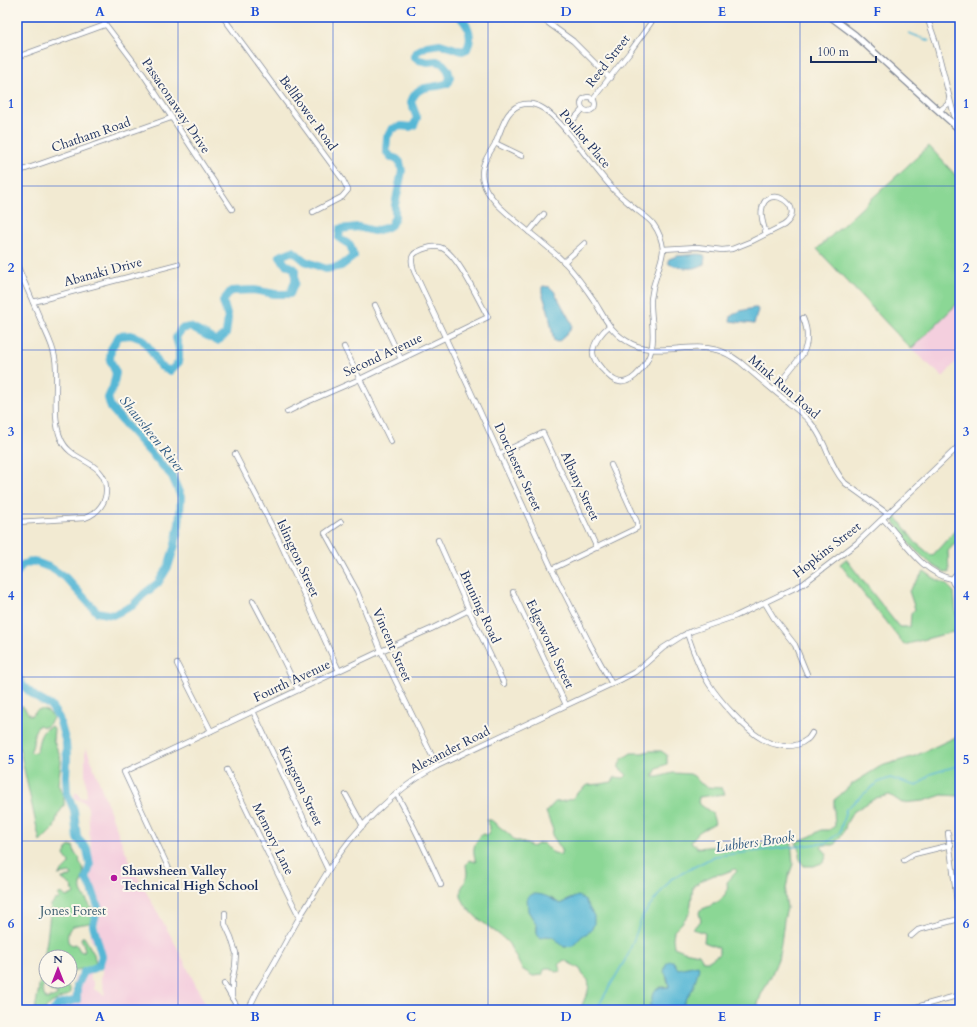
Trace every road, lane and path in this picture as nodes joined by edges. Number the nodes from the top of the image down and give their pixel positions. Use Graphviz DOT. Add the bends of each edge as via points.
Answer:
graph roads {
  1 [pos="100,17"];
  2 [pos="223,17"];
  3 [pos="540,17"];
  4 [pos="655,17"];
  5 [pos="831,17"];
  6 [pos="927,17"];
  7 [pos="106,25"];
  8 [pos="17,57"];
  9 [pos="610,78"];
  10 [pos="949,95"];
  11 [pos="592,100"];
  12 [pos="583,109"];
  13 [pos="939,111"];
  14 [pos="171,118"];
  15 [pos="958,128"];
  16 [pos="565,129"];
  17 [pos="495,143"];
  18 [pos="522,156"];
  19 [pos="17,172"];
  20 [pos="232,209"];
  21 [pos="313,212"];
  22 [pos="544,214"];
  23 [pos="529,232"];
  24 [pos="766,234"];
  25 [pos="585,243"];
  26 [pos="663,249"];
  27 [pos="564,262"];
  28 [pos="178,264"];
  29 [pos="17,265"];
  30 [pos="33,302"];
  31 [pos="376,305"];
  32 [pos="488,317"];
  33 [pos="804,318"];
  34 [pos="609,326"];
  35 [pos="446,338"];
  36 [pos="344,347"];
  37 [pos="652,349"];
  38 [pos="401,359"];
  39 [pos="360,379"];
  40 [pos="774,390"];
  41 [pos="287,412"];
  42 [pos="391,442"];
  43 [pos="960,446"];
  44 [pos="235,454"];
  45 [pos="499,454"];
  46 [pos="611,465"];
  47 [pos="888,514"];
  48 [pos="883,519"];
  49 [pos="17,522"];
  50 [pos="342,522"];
  51 [pos="438,540"];
  52 [pos="597,548"];
  53 [pos="552,569"];
  54 [pos="960,574"];
  55 [pos="952,579"];
  56 [pos="960,587"];
  57 [pos="513,592"];
  58 [pos="253,601"];
  59 [pos="765,603"];
  60 [pos="469,610"];
  61 [pos="687,633"];
  62 [pos="381,651"];
  63 [pos="177,664"];
  64 [pos="339,672"];
  65 [pos="807,674"];
  66 [pos="625,677"];
  67 [pos="504,684"];
  68 [pos="612,684"];
  69 [pos="298,690"];
  70 [pos="566,705"];
  71 [pos="253,711"];
  72 [pos="211,731"];
  73 [pos="812,734"];
  74 [pos="437,766"];
  75 [pos="227,770"];
  76 [pos="396,794"];
  77 [pos="346,795"];
  78 [pos="363,826"];
  79 [pos="948,833"];
  80 [pos="951,845"];
  81 [pos="904,860"];
  82 [pos="169,869"];
  83 [pos="328,870"];
  84 [pos="441,885"];
  85 [pos="224,913"];
  86 [pos="300,918"];
  87 [pos="960,919"];
  88 [pos="960,924"];
  89 [pos="911,936"];
  90 [pos="224,984"];
  91 [pos="960,995"];
  92 [pos="232,998"];
  93 [pos="913,1008"];
  94 [pos="239,1010"];
  95 [pos="248,1010"];
  1 -- 7 [label="street, Passaconaway Drive"];
  2 -- 21 [label="street, Bellflower Road" via="348,190 342,197"];
  3 -- 9 [label="street" via="572,41"];
  4 -- 9 [label="street, Reed Street"];
  5 -- 13 [label="main road" via="855,35"];
  6 -- 10 [label="street"];
  7 -- 8 [label="street"];
  7 -- 14 [label="street, Passaconaway Drive" via="143,74"];
  9 -- 11 [label="street, Reed Street"];
  10 -- 13 [label="street" via="948,104"];
  10 -- 15 [label="street"];
  11 -- 12 [label="street, Reed Street" via="583,100"];
  11 -- 12 [label="street, Reed Street" via="592,109"];
  12 -- 16 [label="street, Reed Street"];
  13 -- 15 [label="main road"];
  14 -- 19 [label="street, Chatham Road"];
  14 -- 20 [label="street, Passaconaway Drive"];
  16 -- 17 [label="street, Pouliot Place" via="542,108 523,104 508,114"];
  16 -- 26 [label="street, Pouliot Place" via="614,189 653,224 660,234"];
  17 -- 18 [label="street"];
  17 -- 23 [label="street, Pouliot Place" via="482,168 484,184 494,200"];
  22 -- 23 [label="street"];
  23 -- 27 [label="street, Pouliot Place"];
  24 -- 24 [label="street" via="790,218 791,208 783,199 771,198 762,206"];
  24 -- 26 [label="street" via="732,249"];
  25 -- 27 [label="street"];
  26 -- 37 [label="street" via="653,288"];
  27 -- 34 [label="street, Pouliot Place" via="588,291"];
  28 -- 30 [label="street, Abanaki Drive"];
  29 -- 30 [label="street"];
  30 -- 49 [label="street" via="55,358 57,423 60,438 72,453 92,464 100,472 105,482 106,494 99,509 85,518"];
  31 -- 38 [label="street"];
  32 -- 35 [label="street, Second Avenue"];
  32 -- 35 [label="street, Dorchester Street" via="461,268 449,254 440,247 416,252 412,262 414,271"];
  33 -- 40 [label="street" via="807,332 804,351"];
  34 -- 37 [label="street, Pouliot Place" via="630,342"];
  34 -- 37 [label="street" via="593,347 593,354 598,365 612,378 621,382 633,378 646,364"];
  35 -- 38 [label="street, Second Avenue"];
  35 -- 45 [label="street, Dorchester Street"];
  36 -- 39 [label="street"];
  37 -- 40 [label="street, Mink Run Road" via="703,348 722,351"];
  38 -- 39 [label="street, Second Avenue"];
  39 -- 41 [label="street, Second Avenue"];
  39 -- 42 [label="street"];
  40 -- 47 [label="street, Mink Run Road" via="814,427 842,480"];
  43 -- 47 [label="street, Hopkins Street"];
  44 -- 64 [label="street, Islington Street"];
  45 -- 52 [label="street, Albany Street" via="543,433"];
  45 -- 53 [label="street, Dorchester Street"];
  46 -- 52 [label="street" via="638,526 635,530"];
  47 -- 48 [label="street, Hopkins Street"];
  48 -- 55 [label="street" via="929,568 939,575"];
  48 -- 59 [label="street, Hopkins Street" via="813,577"];
  50 -- 62 [label="street, Vincent Street" via="325,533 357,591"];
  51 -- 60 [label="street, Bruning Road"];
  52 -- 53 [label="street"];
  53 -- 68 [label="street, Dorchester Street"];
  54 -- 55 [label="street"];
  55 -- 56 [label="street" via="954,585"];
  57 -- 70 [label="street, Edgeworth Street"];
  58 -- 69 [label="street"];
  59 -- 61 [label="street, Hopkins Street" via="729,619"];
  59 -- 65 [label="street" via="795,645"];
  60 -- 62 [label="street, Fourth Avenue"];
  60 -- 67 [label="street, Bruning Road"];
  61 -- 66 [label="street, Hopkins Street"];
  61 -- 73 [label="street" via="700,668 710,685 728,708 754,733 763,740 783,746 801,743"];
  62 -- 64 [label="street, Fourth Avenue"];
  62 -- 74 [label="street, Vincent Street"];
  63 -- 72 [label="street"];
  64 -- 69 [label="street, Fourth Avenue"];
  66 -- 68 [label="street, Alexander Road"];
  68 -- 70 [label="street, Alexander Road"];
  69 -- 71 [label="street, Fourth Avenue"];
  70 -- 74 [label="street, Alexander Road"];
  71 -- 72 [label="street, Fourth Avenue"];
  71 -- 83 [label="street, Kingston Street"];
  72 -- 82 [label="street, Fourth Avenue" via="124,772"];
  74 -- 76 [label="street, Alexander Road"];
  75 -- 86 [label="street, Memory Lane"];
  76 -- 78 [label="street, Alexander Road"];
  76 -- 84 [label="street"];
  77 -- 78 [label="street"];
  78 -- 83 [label="street, Alexander Road"];
  79 -- 80 [label="street"];
  80 -- 81 [label="street" via="914,854"];
  80 -- 87 [label="street"];
  83 -- 86 [label="street, Alexander Road"];
  85 -- 92 [label="street" via="224,924 236,954"];
  86 -- 95 [label="street, Alexander Road"];
  87 -- 88 [label="street"];
  87 -- 89 [label="street" via="918,930"];
  90 -- 92 [label="street"];
  91 -- 93 [label="street"];
  92 -- 94 [label="street"];
}
